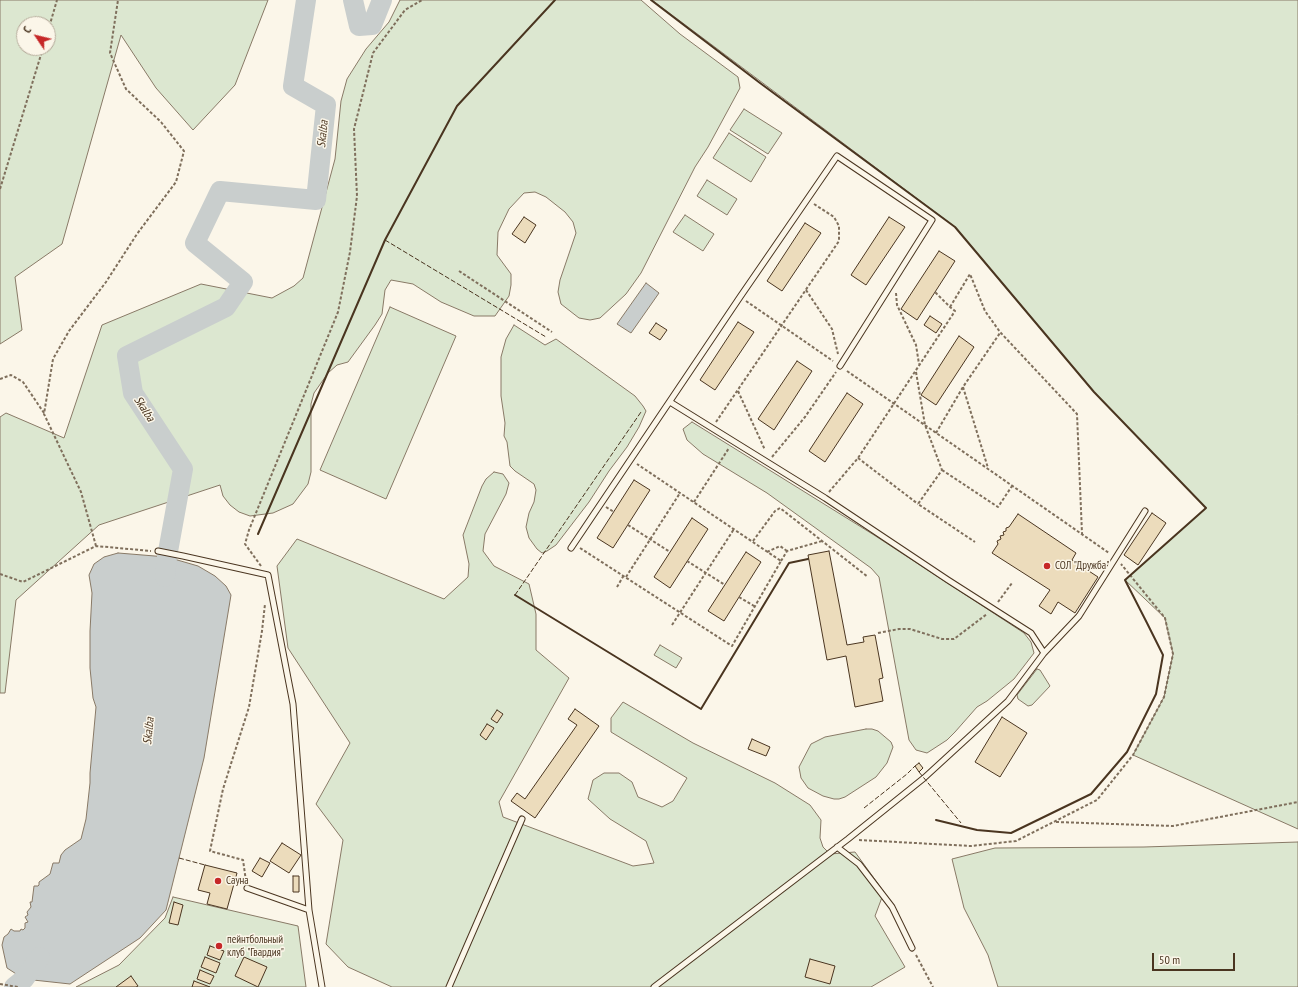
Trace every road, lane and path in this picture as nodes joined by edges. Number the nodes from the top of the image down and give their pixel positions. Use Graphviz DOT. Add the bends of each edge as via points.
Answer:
graph roads {
  1 [pos="57,0"];
  2 [pos="118,0"];
  3 [pos="422,0"];
  4 [pos="52,16"];
  5 [pos="41,56"];
  6 [pos="0,189"];
  7 [pos="808,200"];
  8 [pos="459,271"];
  9 [pos="894,281"];
  10 [pos="806,290"];
  11 [pos="935,292"];
  12 [pos="950,307"];
  13 [pos="552,332"];
  14 [pos="1000,332"];
  15 [pos="840,366"];
  16 [pos="920,366"];
  17 [pos="916,371"];
  18 [pos="0,379"];
  19 [pos="963,387"];
  20 [pos="738,390"];
  21 [pos="670,402"];
  22 [pos="44,414"];
  23 [pos="712,428"];
  24 [pos="936,433"];
  25 [pos="734,441"];
  26 [pos="858,458"];
  27 [pos="631,460"];
  28 [pos="768,461"];
  29 [pos="988,469"];
  30 [pos="942,470"];
  31 [pos="1013,486"];
  32 [pos="680,493"];
  33 [pos="825,498"];
  34 [pos="694,502"];
  35 [pos="918,504"];
  36 [pos="1145,511"];
  37 [pos="628,525"];
  38 [pos="734,529"];
  39 [pos="1082,534"];
  40 [pos="650,539"];
  41 [pos="822,541"];
  42 [pos="753,542"];
  43 [pos="975,542"];
  44 [pos="96,546"];
  45 [pos="573,546"];
  46 [pos="787,551"];
  47 [pos="158,552"];
  48 [pos="670,552"];
  49 [pos="767,552"];
  50 [pos="687,561"];
  51 [pos="780,561"];
  52 [pos="706,573"];
  53 [pos="0,574"];
  54 [pos="268,575"];
  55 [pos="625,576"];
  56 [pos="868,577"];
  57 [pos="1012,583"];
  58 [pos="725,585"];
  59 [pos="617,587"];
  60 [pos="739,597"];
  61 [pos="265,603"];
  62 [pos="754,606"];
  63 [pos="993,609"];
  64 [pos="681,612"];
  65 [pos="672,625"];
  66 [pos="878,633"];
  67 [pos="1044,653"];
  68 [pos="1298,802"];
  69 [pos="522,819"];
  70 [pos="1054,822"];
  71 [pos="837,847"];
  72 [pos="247,888"];
  73 [pos="309,910"];
  74 [pos="912,948"];
  75 [pos="0,984"];
  76 [pos="18,987"];
  77 [pos="322,987"];
  78 [pos="449,987"];
  79 [pos="654,987"];
  80 [pos="933,987"];
  1 -- 4 [label="path"];
  2 -- 22 [label="path" via="110,53 126,89 161,122 184,151 176,182 69,331 53,359"];
  3 -- 54 [label="path" via="405,10 373,53 354,129 357,196 350,252 338,312 245,544"];
  5 -- 6 [label="path"];
  7 -- 9 [label="lane" via="838,156 932,220"];
  7 -- 10 [label="path" via="834,217 839,226 839,241"];
  7 -- 21 [label="lane"];
  8 -- 13 [label="path"];
  9 -- 15 [label="lane"];
  9 -- 16 [label="path" via="897,305 916,345"];
  10 -- 15 [label="path" via="832,329"];
  10 -- 20 [label="path"];
  11 -- 12 [label="path"];
  12 -- 14 [label="path" via="970,274 985,311"];
  12 -- 16 [label="path" via="955,311"];
  14 -- 19 [label="path"];
  14 -- 39 [label="path" via="1077,414"];
  15 -- 28 [label="path" via="805,417"];
  16 -- 17 [label="path"];
  17 -- 26 [label="path"];
  17 -- 30 [label="path" via="925,425"];
  18 -- 22 [label="path" via="11,374 23,382"];
  19 -- 24 [label="path"];
  19 -- 29 [label="path"];
  20 -- 23 [label="path"];
  20 -- 28 [label="path"];
  21 -- 23 [label="lane"];
  21 -- 27 [label="lane"];
  22 -- 44 [label="path" via="81,492"];
  23 -- 25 [label="lane"];
  25 -- 28 [label="lane"];
  25 -- 34 [label="path"];
  26 -- 33 [label="path"];
  26 -- 35 [label="path"];
  27 -- 32 [label="path"];
  27 -- 45 [label="lane"];
  28 -- 33 [label="lane"];
  30 -- 31 [label="path" via="998,507"];
  30 -- 35 [label="path"];
  32 -- 34 [label="path"];
  32 -- 40 [label="path"];
  33 -- 63 [label="lane"];
  34 -- 38 [label="path"];
  35 -- 43 [label="path"];
  36 -- 67 [label="lane" via="1079,616"];
  37 -- 40 [label="path"];
  38 -- 42 [label="path"];
  38 -- 52 [label="path"];
  40 -- 48 [label="path"];
  40 -- 55 [label="path"];
  41 -- 42 [label="path" via="780,508 775,511"];
  41 -- 46 [label="path"];
  41 -- 56 [label="path"];
  42 -- 49 [label="path"];
  44 -- 47 [label="path"];
  44 -- 53 [label="path" via="24,582"];
  45 -- 55 [label="path"];
  46 -- 49 [label="path" via="780,546"];
  46 -- 51 [label="path"];
  47 -- 54 [label="lane"];
  49 -- 51 [label="path"];
  50 -- 52 [label="path"];
  51 -- 62 [label="path"];
  52 -- 58 [label="path"];
  52 -- 64 [label="path"];
  54 -- 73 [label="lane" via="293,704"];
  55 -- 59 [label="path"];
  55 -- 64 [label="path"];
  57 -- 63 [label="path"];
  60 -- 62 [label="path"];
  61 -- 72 [label="path" via="250,707 223,789 210,852 243,860"];
  62 -- 64 [label="path" via="732,646"];
  63 -- 66 [label="path" via="954,639 942,639 899,629"];
  63 -- 67 [label="lane" via="1031,633"];
  64 -- 65 [label="path"];
  67 -- 71 [label="lane" via="1008,701 924,778"];
  68 -- 70 [label="path" via="1173,826"];
  69 -- 78 [label="lane"];
  71 -- 74 [label="lane" via="859,864 892,907"];
  71 -- 79 [label="lane"];
  72 -- 73 [label="lane"];
  73 -- 77 [label="lane"];
  74 -- 80 [label="path"];
  75 -- 76 [label="path"];
}
